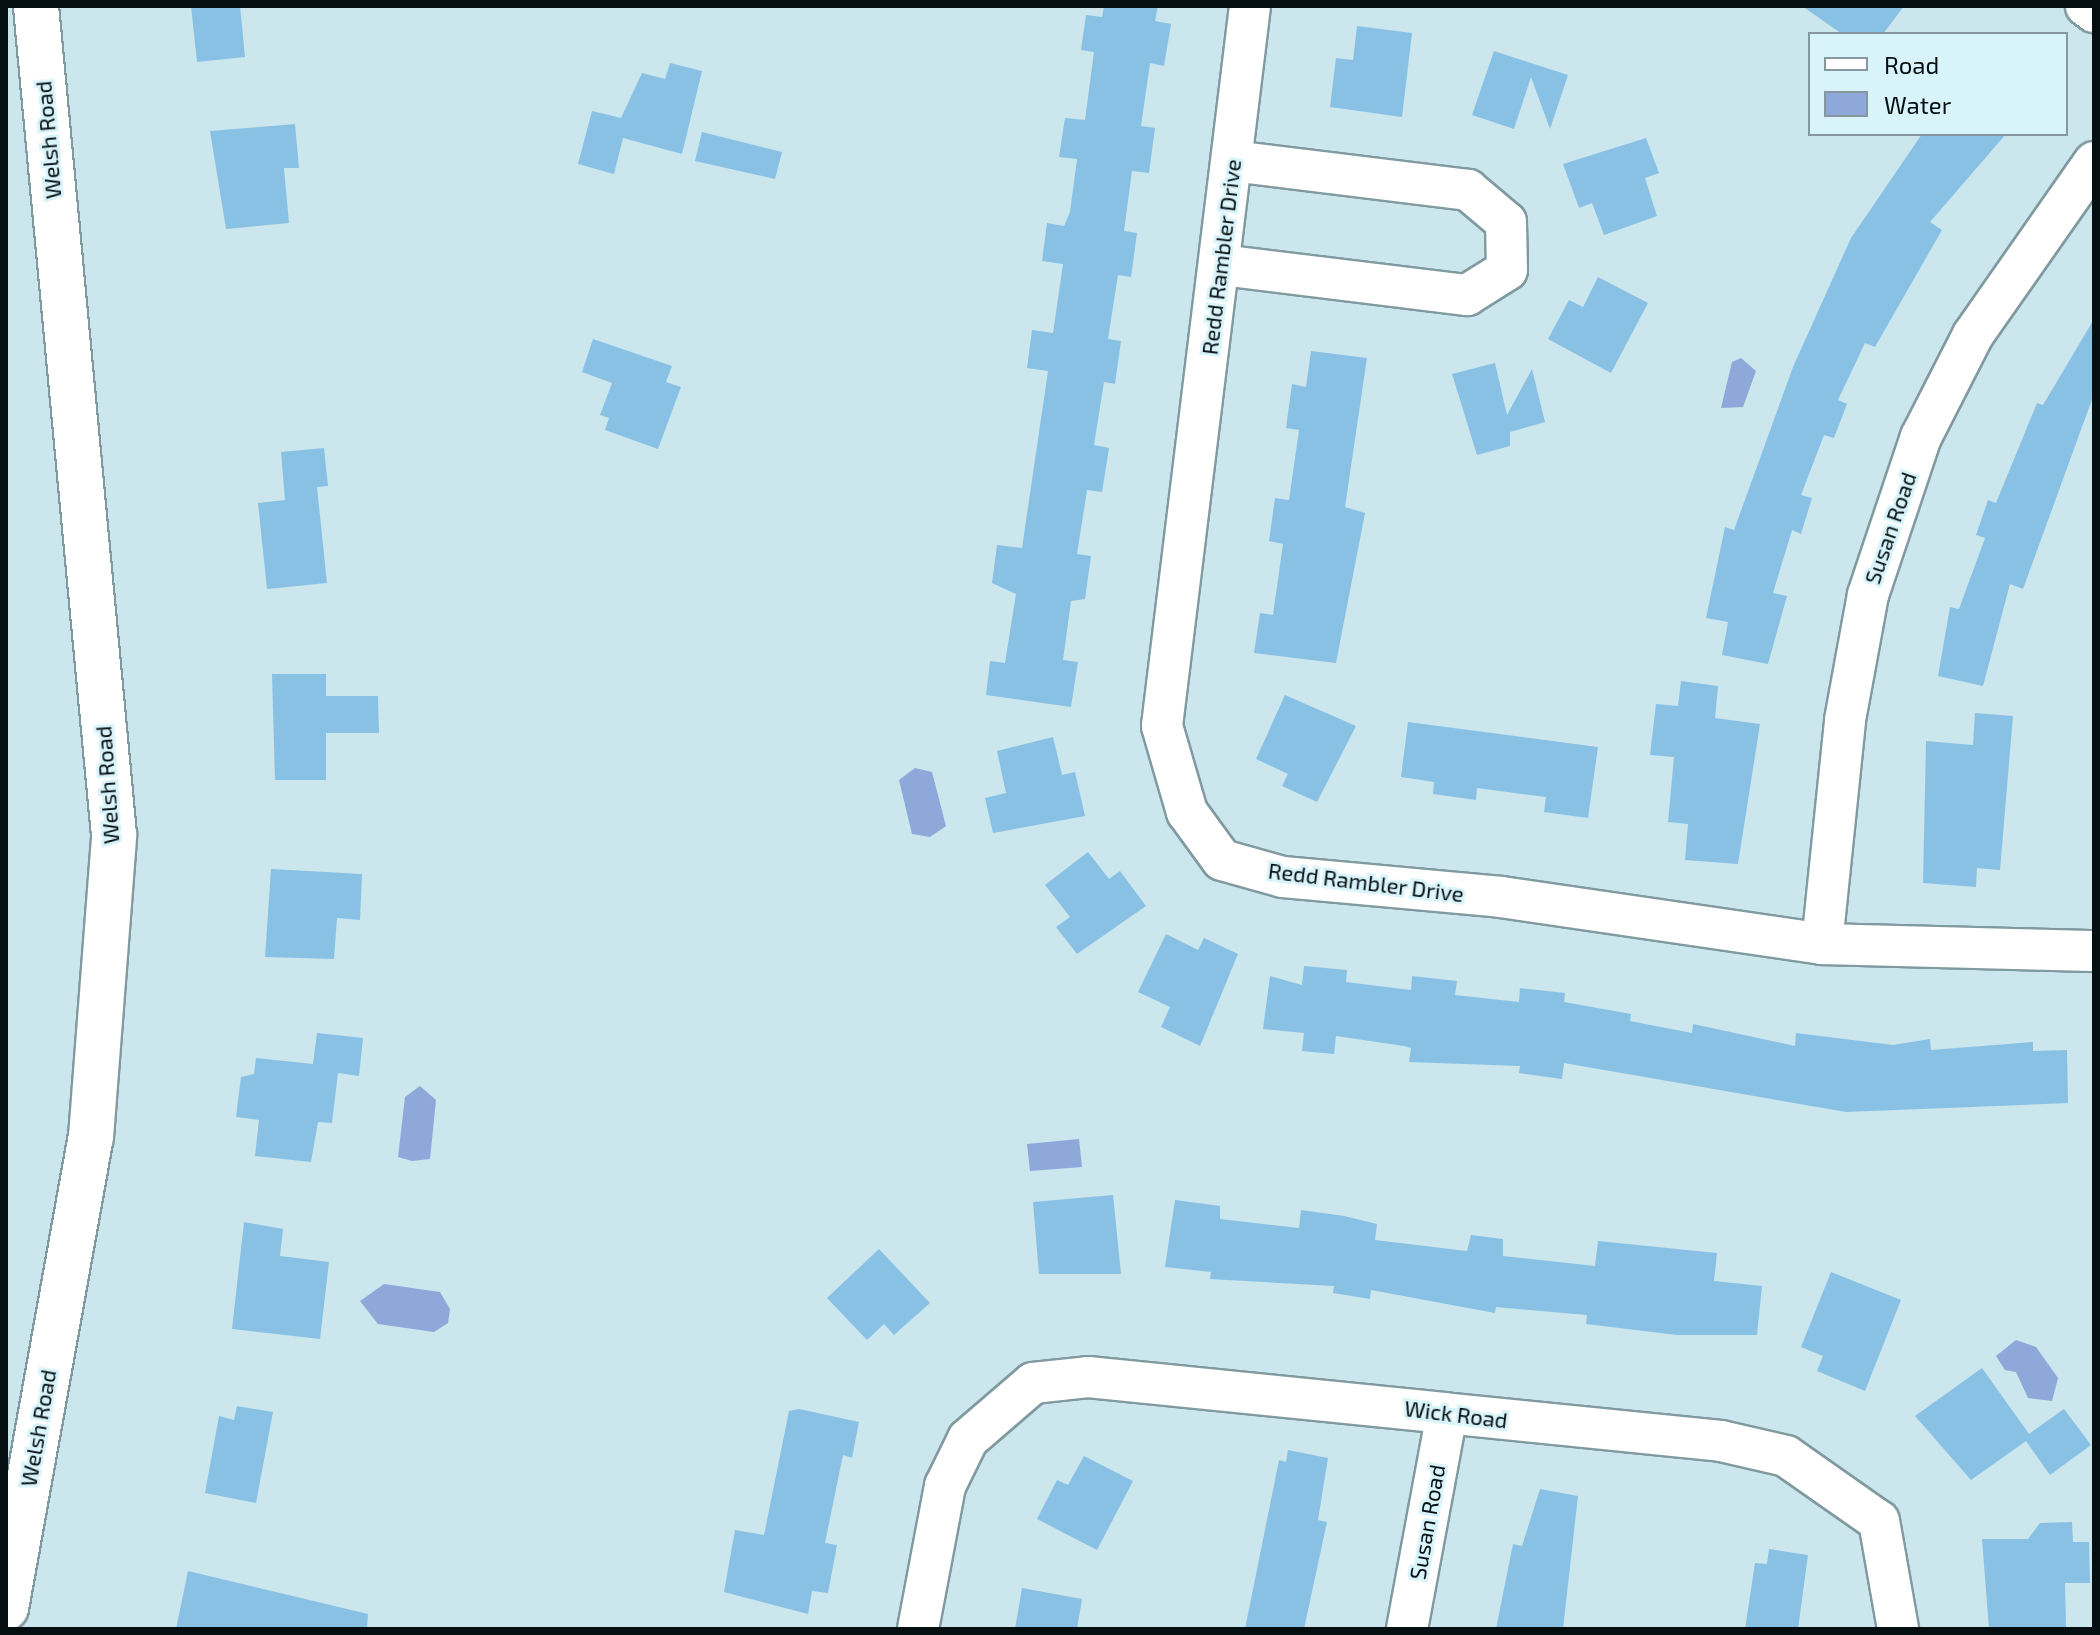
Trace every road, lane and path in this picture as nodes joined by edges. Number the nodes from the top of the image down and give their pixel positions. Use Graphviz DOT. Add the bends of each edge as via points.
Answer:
graph roads {
  1 [pos="36,6"];
  2 [pos="1250,6"];
  3 [pos="2086,6"];
  4 [pos="2094,12"];
  5 [pos="1233,161"];
  6 [pos="2094,162"];
  7 [pos="1221,265"];
  8 [pos="1822,944"];
  9 [pos="2094,951"];
  10 [pos="1447,1414"];
  11 [pos="6,1608"];
  12 [pos="918,1629"];
  13 [pos="1407,1629"];
  14 [pos="1898,1629"];
  1 -- 11 [label="main road, Welsh Road" via="114,835 91,1137"];
  2 -- 5 [label="street, Redd Rambler Drive"];
  3 -- 4 [label="street"];
  5 -- 7 [label="street, Redd Rambler Drive"];
  5 -- 7 [label="street" via="1468,190 1506,222 1507,270 1467,295"];
  6 -- 8 [label="street, Susan Road" via="1973,335 1921,437 1868,595 1845,720"];
  7 -- 8 [label="street, Redd Rambler Drive" via="1162,726 1187,812 1222,860 1283,877 1501,897"];
  8 -- 9 [label="street, Redd Rambler Drive"];
  10 -- 12 [label="street, Wick Road" via="1159,1379 1047,1382 1016,1397 968,1439 945,1486"];
  10 -- 13 [label="street, Susan Road"];
  10 -- 14 [label="street, Wick Road" via="1721,1441 1786,1456 1879,1521"];
}
